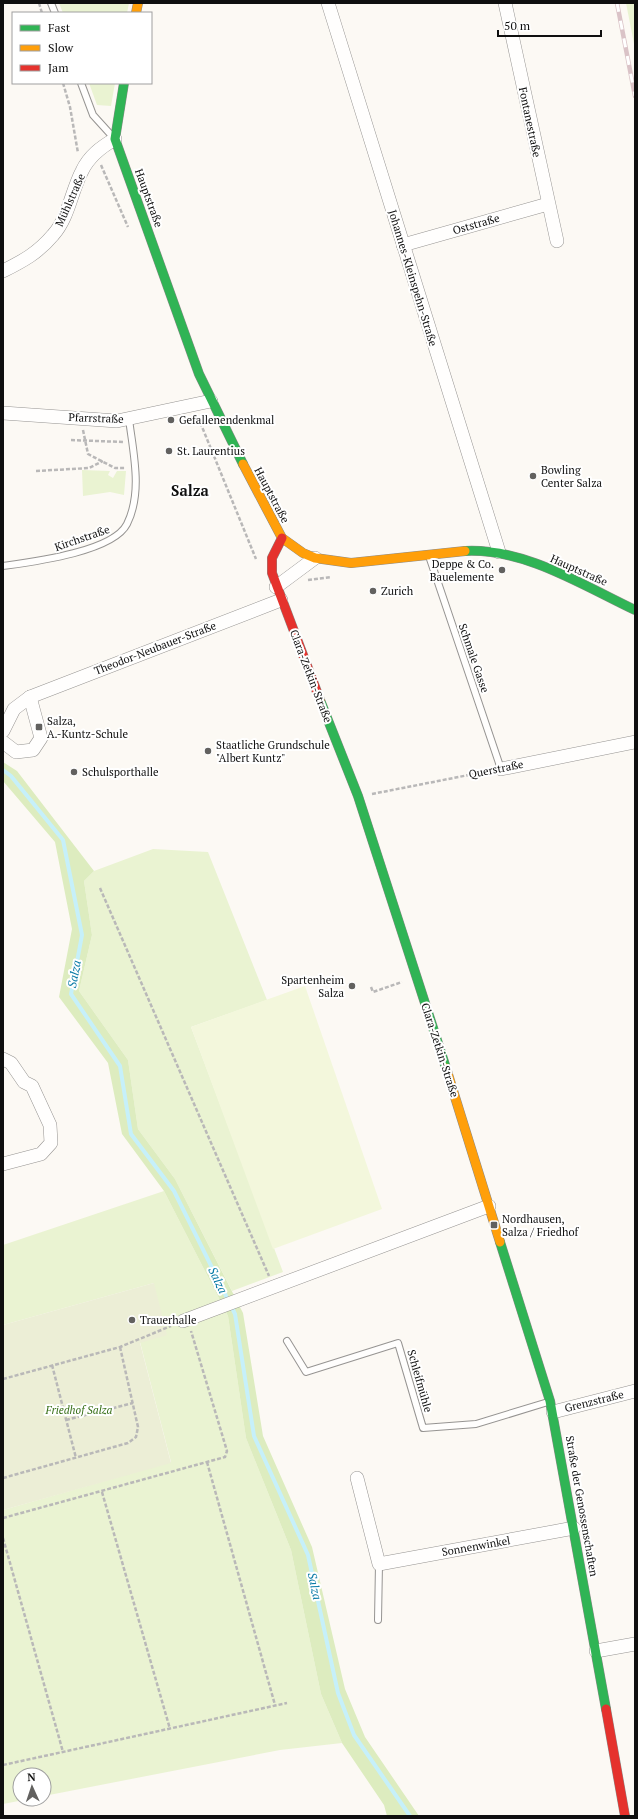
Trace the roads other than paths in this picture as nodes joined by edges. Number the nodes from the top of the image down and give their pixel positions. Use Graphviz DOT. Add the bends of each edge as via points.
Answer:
graph roads {
  1 [pos="328,3"];
  2 [pos="505,3"];
  3 [pos="81,84"];
  4 [pos="124,84"];
  5 [pos="115,139"];
  6 [pos="548,204"];
  7 [pos="557,241"];
  8 [pos="403,245"];
  9 [pos="3,271"];
  10 [pos="211,400"];
  11 [pos="3,413"];
  12 [pos="128,419"];
  13 [pos="282,538"];
  14 [pos="499,552"];
  15 [pos="428,554"];
  16 [pos="315,558"];
  17 [pos="3,566"];
  18 [pos="279,594"];
  19 [pos="635,610"];
  20 [pos="30,697"];
  21 [pos="3,732"];
  22 [pos="3,742"];
  23 [pos="635,742"];
  24 [pos="501,768"];
  25 [pos="3,1059"];
  26 [pos="3,1164"];
  27 [pos="489,1206"];
  28 [pos="185,1320"];
  29 [pos="287,1341"];
  30 [pos="635,1391"];
  31 [pos="551,1406"];
  32 [pos="357,1478"];
  33 [pos="574,1528"];
  34 [pos="378,1564"];
  35 [pos="378,1620"];
  36 [pos="635,1644"];
  37 [pos="596,1651"];
  38 [pos="625,1816"];
  1 -- 8 [label="street, Johannes-Kleinspehn-Straße"];
  2 -- 6 [label="street, Fontanestraße"];
  3 -- 5 [label="lane, Hauptstraße" via="93,115"];
  4 -- 5 [label="street, Hauptstraße"];
  5 -- 9 [label="street, Mühlstraße" via="96,152 82,171 64,218 54,235 31,257"];
  5 -- 10 [label="street, Hauptstraße" via="196,367"];
  6 -- 7 [label="street, Fontanestraße"];
  6 -- 8 [label="street, Oststraße"];
  8 -- 14 [label="street, Johannes-Kleinspehn-Straße"];
  10 -- 12 [label="street, Pfarrstraße"];
  10 -- 13 [label="street, Hauptstraße"];
  11 -- 12 [label="street, Pfarrstraße" via="117,421"];
  12 -- 17 [label="lane, Kirchstraße" via="135,468 132,511 127,525 118,536 55,559"];
  13 -- 16 [label="street, Hauptstraße" via="303,554"];
  13 -- 18 [label="street, Clara-Zetkin-Straße" via="274,550 270,563"];
  14 -- 15 [label="street, Hauptstraße" via="484,550"];
  14 -- 19 [label="street, Hauptstraße" via="562,575"];
  15 -- 16 [label="street, Hauptstraße" via="351,563"];
  15 -- 24 [label="lane, Schmale Gasse"];
  16 -- 18 [label="street"];
  18 -- 20 [label="street, Theodor-Neubauer-Straße"];
  18 -- 27 [label="street, Clara-Zetkin-Straße" via="358,796"];
  20 -- 21 [label="street, Theodor-Neubauer-Straße" via="14,709"];
  20 -- 22 [label="street" via="41,738 33,750 16,752"];
  23 -- 24 [label="street, Querstraße"];
  25 -- 26 [label="street" via="11,1063 24,1082 32,1086 50,1125 51,1143 41,1154"];
  27 -- 28 [label="street"];
  27 -- 31 [label="street, Straße der Genossenschaften"];
  29 -- 31 [label="lane, Schleifmühle" via="306,1372 398,1343 423,1428 476,1424"];
  30 -- 31 [label="street, Grenzstraße"];
  31 -- 33 [label="street, Straße der Genossenschaften"];
  32 -- 34 [label="street"];
  33 -- 34 [label="street, Sonnenwinkel"];
  33 -- 37 [label="street, Straße der Genossenschaften"];
  34 -- 35 [label="lane"];
  36 -- 37 [label="street"];
  37 -- 38 [label="street, Straße der Genossenschaften"];
}
